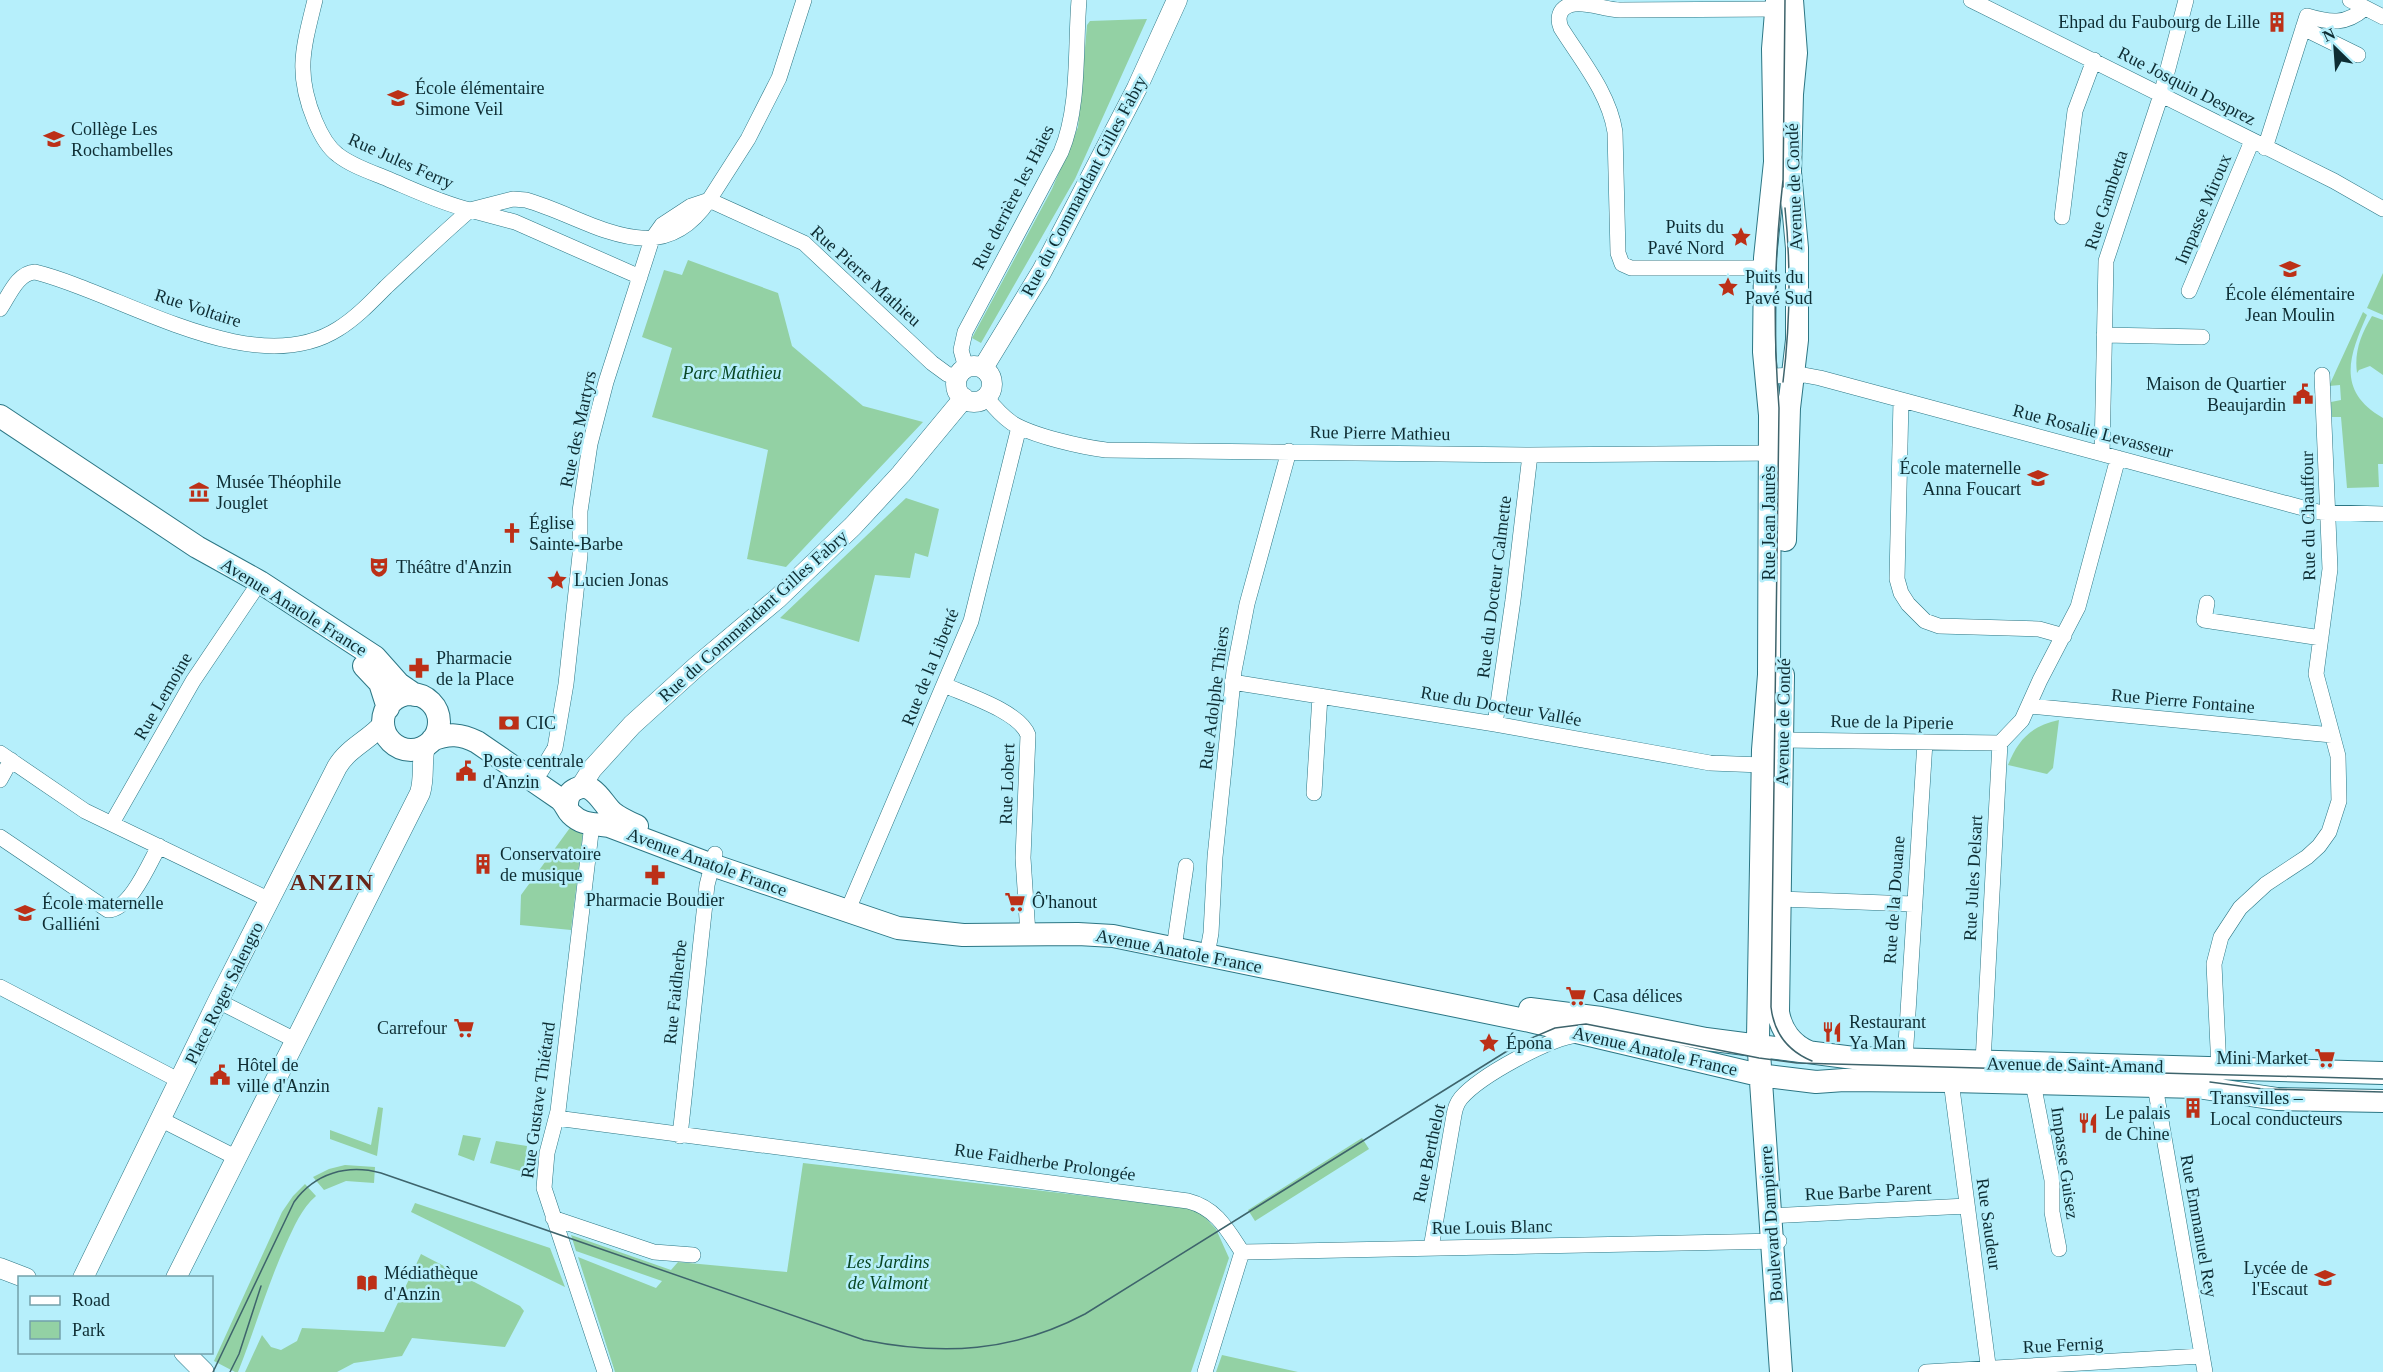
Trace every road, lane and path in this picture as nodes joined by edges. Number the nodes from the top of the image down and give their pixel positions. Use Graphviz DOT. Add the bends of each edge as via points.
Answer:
graph roads {
  1 [pos="315,0"];
  2 [pos="804,0"];
  3 [pos="1079,0"];
  4 [pos="1177,0"];
  5 [pos="1971,0"];
  6 [pos="2186,0"];
  7 [pos="2350,0"];
  8 [pos="1782,3"];
  9 [pos="1622,5"];
  10 [pos="2365,8"];
  11 [pos="2383,17"];
  12 [pos="2303,28"];
  13 [pos="2358,55"];
  14 [pos="2094,60"];
  15 [pos="2161,95"];
  16 [pos="2258,144"];
  17 [pos="709,200"];
  18 [pos="2383,209"];
  19 [pos="470,210"];
  20 [pos="2062,217"];
  21 [pos="652,239"];
  22 [pos="1765,268"];
  23 [pos="640,277"];
  24 [pos="2189,291"];
  25 [pos="0,309"];
  26 [pos="2104,335"];
  27 [pos="2202,337"];
  28 [pos="969,372"];
  29 [pos="1794,375"];
  30 [pos="2322,375"];
  31 [pos="1766,376"];
  32 [pos="986,397"];
  33 [pos="964,398"];
  34 [pos="1901,400"];
  35 [pos="0,416"];
  36 [pos="1019,427"];
  37 [pos="1289,451"];
  38 [pos="1779,452"];
  39 [pos="2102,454"];
  40 [pos="1530,455"];
  41 [pos="2118,458"];
  42 [pos="2329,513"];
  43 [pos="2383,514"];
  44 [pos="197,547"];
  45 [pos="253,592"];
  46 [pos="2207,603"];
  47 [pos="2064,636"];
  48 [pos="2321,638"];
  49 [pos="1232,682"];
  50 [pos="945,685"];
  51 [pos="415,695"];
  52 [pos="1320,696"];
  53 [pos="2029,706"];
  54 [pos="436,710"];
  55 [pos="385,716"];
  56 [pos="1495,724"];
  57 [pos="2332,735"];
  58 [pos="1783,740"];
  59 [pos="1924,742"];
  60 [pos="429,743"];
  61 [pos="2000,743"];
  62 [pos="610,749"];
  63 [pos="5,757"];
  64 [pos="1762,765"];
  65 [pos="541,771"];
  66 [pos="0,780"];
  67 [pos="1314,793"];
  68 [pos="574,794"];
  69 [pos="599,813"];
  70 [pos="112,824"];
  71 [pos="0,837"];
  72 [pos="159,846"];
  73 [pos="714,859"];
  74 [pos="1186,866"];
  75 [pos="1780,899"];
  76 [pos="270,900"];
  77 [pos="1913,904"];
  78 [pos="849,907"];
  79 [pos="1027,929"];
  80 [pos="1175,943"];
  81 [pos="1208,950"];
  82 [pos="0,987"];
  83 [pos="218,1001"];
  84 [pos="1758,1018"];
  85 [pos="1782,1026"];
  86 [pos="1584,1035"];
  87 [pos="297,1041"];
  88 [pos="1728,1042"];
  89 [pos="1768,1048"];
  90 [pos="1813,1053"];
  91 [pos="1905,1060"];
  92 [pos="1983,1062"];
  93 [pos="2219,1069"];
  94 [pos="2383,1072"];
  95 [pos="1769,1076"];
  96 [pos="180,1081"];
  97 [pos="1951,1081"];
  98 [pos="2033,1083"];
  99 [pos="2155,1086"];
  100 [pos="2383,1101"];
  101 [pos="556,1118"];
  102 [pos="162,1120"];
  103 [pos="680,1136"];
  104 [pos="237,1158"];
  105 [pos="1967,1206"];
  106 [pos="1776,1215"];
  107 [pos="553,1218"];
  108 [pos="1777,1241"];
  109 [pos="1431,1248"];
  110 [pos="2059,1249"];
  111 [pos="1242,1252"];
  112 [pos="693,1256"];
  113 [pos="0,1268"];
  114 [pos="21,1276"];
  115 [pos="84,1276"];
  116 [pos="177,1276"];
  117 [pos="2202,1356"];
  118 [pos="1989,1370"];
  119 [pos="605,1372"];
  120 [pos="1205,1372"];
  121 [pos="1781,1372"];
  122 [pos="1791,1372"];
  123 [pos="1926,1372"];
  124 [pos="2205,1372"];
  1 -- 19 [label="street, Rue Jules Ferry" via="301,78 313,117 330,147 348,161"];
  2 -- 17 [label="street" via="786,60 766,107"];
  3 -- 28 [label="street, Rue derrière les Haies" via="1068,132 965,332 961,350"];
  4 -- 28 [label="street, Rue du Commandant Gilles Fabry" via="1047,261"];
  5 -- 14 [label="street, Rue Josquin Desprez"];
  6 -- 15 [label="street, Rue Gambetta"];
  7 -- 10 [label="street"];
  8 -- 9 [label="street"];
  8 -- 22 [label="main road, Rue Jean Jaurès" via="1773,49 1775,162"];
  8 -- 29 [label="main road, Avenue de Condé" via="1796,52 1790,172 1797,256"];
  9 -- 22 [label="street" via="1573,4 1562,10 1558,20 1612,118 1620,261 1631,268"];
  10 -- 11 [label="street"];
  10 -- 12 [label="street" via="2340,22 2307,16"];
  12 -- 13 [label="street"];
  12 -- 16 [label="street, Impasse Miroux"];
  14 -- 15 [label="street, Rue Josquin Desprez"];
  14 -- 20 [label="street" via="2075,111"];
  15 -- 16 [label="street, Rue Josquin Desprez"];
  15 -- 26 [label="street, Rue Gambetta" via="2106,261"];
  16 -- 18 [label="street, Rue Josquin Desprez"];
  16 -- 24 [label="street, Impasse Miroux"];
  17 -- 21 [label="street" via="691,206 662,225"];
  17 -- 28 [label="street, Rue Pierre Mathieu" via="804,243 932,363 947,374"];
  19 -- 21 [label="street" via="513,199 526,200 611,233"];
  19 -- 23 [label="street, Rue Jules Ferry" via="515,222"];
  19 -- 25 [label="street, Rue Voltaire" via="358,314 328,335 305,342 274,345 228,340 35,272 18,280"];
  21 -- 23 [label="street, Rue des Martyrs"];
  22 -- 31 [label="main road, Rue Jean Jaurès"];
  23 -- 65 [label="street, Rue des Martyrs" via="590,444 580,511 580,555 566,684 555,748"];
  26 -- 27 [label="street"];
  26 -- 39 [label="street, Rue Gambetta"];
  28 -- 32 [label="street" via="989,373 992,382"];
  28 -- 33 [label="street" via="957,388"];
  29 -- 31 [label="street"];
  29 -- 34 [label="street, Rue Rosalie Levasseur"];
  29 -- 38 [label="main road, Avenue de Condé"];
  30 -- 42 [label="street, Rue du Chauffour"];
  31 -- 38 [label="main road, Rue Jean Jaurès"];
  32 -- 33 [label="street" via="975,401"];
  32 -- 36 [label="street, Rue Pierre Mathieu"];
  33 -- 62 [label="street, Rue du Commandant Gilles Fabry" via="844,536 640,717"];
  34 -- 39 [label="street, Rue Rosalie Levasseur"];
  34 -- 47 [label="street" via="1896,571 1904,599 1925,621 1939,626 2039,629"];
  35 -- 44 [label="main road, Avenue Anatole France"];
  36 -- 37 [label="street, Rue Pierre Mathieu" via="1106,450"];
  36 -- 50 [label="street, Rue de la Liberté" via="974,614"];
  37 -- 40 [label="street, Rue Pierre Mathieu"];
  37 -- 49 [label="street, Rue Adolphe Thiers" via="1247,604"];
  38 -- 40 [label="street, Rue Pierre Mathieu"];
  38 -- 58 [label="main road, Avenue de Condé" via="1785,531"];
  38 -- 64 [label="main road, Rue Jean Jaurès"];
  39 -- 41 [label="street, Rue Rosalie Levasseur"];
  40 -- 56 [label="street, Rue du Docteur Calmette"];
  41 -- 42 [label="street, Rue Rosalie Levasseur"];
  41 -- 47 [label="street" via="2082,597"];
  42 -- 43 [label="street, Rue Rosalie Levasseur"];
  42 -- 48 [label="street, Rue du Chauffour" via="2330,579"];
  44 -- 45 [label="main road, Avenue Anatole France"];
  44 -- 51 [label="main road, Avenue Anatole France" via="260,582 375,657 399,684"];
  45 -- 55 [label="main road, Avenue Anatole France" via="369,670 380,683"];
  45 -- 70 [label="street, Rue Lemoine" via="193,681"];
  46 -- 48 [label="street" via="2204,620"];
  47 -- 53 [label="street"];
  48 -- 57 [label="street, Rue du Chauffour" via="2317,681"];
  49 -- 52 [label="street, Rue du Docteur Vallée"];
  49 -- 81 [label="street, Rue Adolphe Thiers"];
  50 -- 78 [label="street, Rue de la Liberté"];
  50 -- 79 [label="street, Rue Lobert" via="1003,712 1027,731 1023,858"];
  51 -- 54 [label="main road" via="426,699"];
  51 -- 55 [label="main road" via="399,697"];
  52 -- 56 [label="street, Rue du Docteur Vallée"];
  52 -- 67 [label="street"];
  53 -- 57 [label="street, Rue Pierre Fontaine"];
  53 -- 61 [label="street" via="2018,726"];
  54 -- 60 [label="main road" via="439,726"];
  54 -- 65 [label="main road, Avenue Anatole France" via="445,718 476,728"];
  55 -- 60 [label="main road" via="388,737 398,747 412,750"];
  55 -- 76 [label="street, Place Roger Salengro" via="340,761"];
  56 -- 64 [label="street, Rue du Docteur Vallée" via="1710,763"];
  57 -- 93 [label="street, Rue du Chauffour" via="2339,763 2339,790 2329,832 2314,851 2266,884 2240,908 2218,943 2214,970"];
  58 -- 59 [label="street, Rue de la Piperie"];
  58 -- 75 [label="main road, Avenue de Condé"];
  59 -- 61 [label="street, Rue de la Piperie"];
  59 -- 77 [label="street, Rue de la Douane"];
  60 -- 68 [label="main road, Avenue Anatole France" via="448,735 466,737"];
  60 -- 87 [label="street" via="421,761 420,793"];
  61 -- 92 [label="street, Rue Jules Delsart"];
  62 -- 68 [label="street, Rue du Commandant Gilles Fabry"];
  62 -- 69 [label="street, Rue du Commandant Gilles Fabry" via="601,773"];
  63 -- 66 [label="street"];
  63 -- 70 [label="street" via="85,811"];
  64 -- 84 [label="main road, Rue Jean Jaurès"];
  65 -- 68 [label="main road, Avenue Anatole France"];
  68 -- 69 [label="main road, Avenue Anatole France" via="588,788"];
  68 -- 69 [label="main road, Avenue Anatole France" via="573,816 584,823"];
  69 -- 73 [label="main road, Avenue Anatole France"];
  69 -- 101 [label="street, Rue Gustave Thiétard"];
  70 -- 72 [label="street"];
  71 -- 72 [label="street" via="108,909 118,908 127,900"];
  72 -- 76 [label="street"];
  73 -- 78 [label="main road, Avenue Anatole France"];
  73 -- 103 [label="street, Rue Faidherbe" via="706,885"];
  74 -- 80 [label="street"];
  75 -- 77 [label="street"];
  75 -- 85 [label="main road, Avenue de Condé" via="1778,1012"];
  76 -- 83 [label="street, Place Roger Salengro"];
  77 -- 91 [label="street, Rue de la Douane"];
  78 -- 79 [label="main road, Avenue Anatole France" via="935,922"];
  79 -- 80 [label="main road, Avenue Anatole France" via="1093,923"];
  80 -- 81 [label="main road, Avenue Anatole France"];
  81 -- 86 [label="main road, Avenue Anatole France"];
  81 -- 88 [label="main road, Avenue Anatole France"];
  82 -- 96 [label="street"];
  83 -- 87 [label="street"];
  83 -- 96 [label="street, Place Roger Salengro"];
  84 -- 88 [label="main road" via="1746,1033"];
  84 -- 89 [label="main road, Rue Jean Jaurès"];
  85 -- 89 [label="main road, Avenue de Condé"];
  85 -- 90 [label="main road" via="1793,1042"];
  86 -- 95 [label="main road, Avenue Anatole France"];
  86 -- 109 [label="street, Rue Berthelot" via="1555,1040 1533,1050 1473,1087 1458,1102"];
  87 -- 104 [label="street"];
  88 -- 89 [label="main road, Avenue Anatole France"];
  89 -- 90 [label="main road, Avenue de Saint-Amand"];
  89 -- 95 [label="main road, Boulevard Dampierre"];
  90 -- 91 [label="main road, Avenue de Saint-Amand"];
  91 -- 92 [label="main road, Avenue de Saint-Amand"];
  92 -- 93 [label="main road, Avenue de Saint-Amand"];
  93 -- 94 [label="main road, Avenue de Saint-Amand"];
  95 -- 97 [label="main road, Avenue de Saint-Amand" via="1816,1082"];
  95 -- 106 [label="main road, Boulevard Dampierre"];
  96 -- 102 [label="street, Place Roger Salengro"];
  97 -- 98 [label="main road, Avenue de Saint-Amand"];
  97 -- 105 [label="street, Rue Saudeur"];
  98 -- 99 [label="main road, Avenue de Saint-Amand"];
  98 -- 110 [label="street, Impasse Guisez" via="2052,1180"];
  99 -- 100 [label="main road, Avenue de Saint-Amand" via="2206,1088 2277,1099"];
  99 -- 117 [label="street, Rue Emmanuel Rey"];
  101 -- 103 [label="street"];
  101 -- 107 [label="street, Rue Gustave Thiétard" via="544,1184"];
  102 -- 104 [label="street"];
  102 -- 115 [label="street, Place Roger Salengro"];
  103 -- 111 [label="street, Rue Faidherbe Prolongée" via="1179,1199 1203,1206 1220,1219"];
  104 -- 116 [label="street"];
  105 -- 106 [label="street, Rue Barbe Parent"];
  105 -- 118 [label="street, Rue Saudeur"];
  106 -- 108 [label="main road, Boulevard Dampierre"];
  107 -- 112 [label="street" via="654,1252"];
  107 -- 119 [label="street, Rue Gustave Thiétard"];
  108 -- 109 [label="street, Rue Louis Blanc"];
  108 -- 121 [label="main road, Boulevard Dampierre"];
  108 -- 122 [label="main road"];
  109 -- 111 [label="street, Rue Louis Blanc"];
  111 -- 120 [label="street"];
  113 -- 114 [label="street"];
  117 -- 118 [label="street, Rue Fernig"];
  117 -- 124 [label="street, Rue Emmanuel Rey"];
  118 -- 123 [label="street, Rue Fernig"];
}
